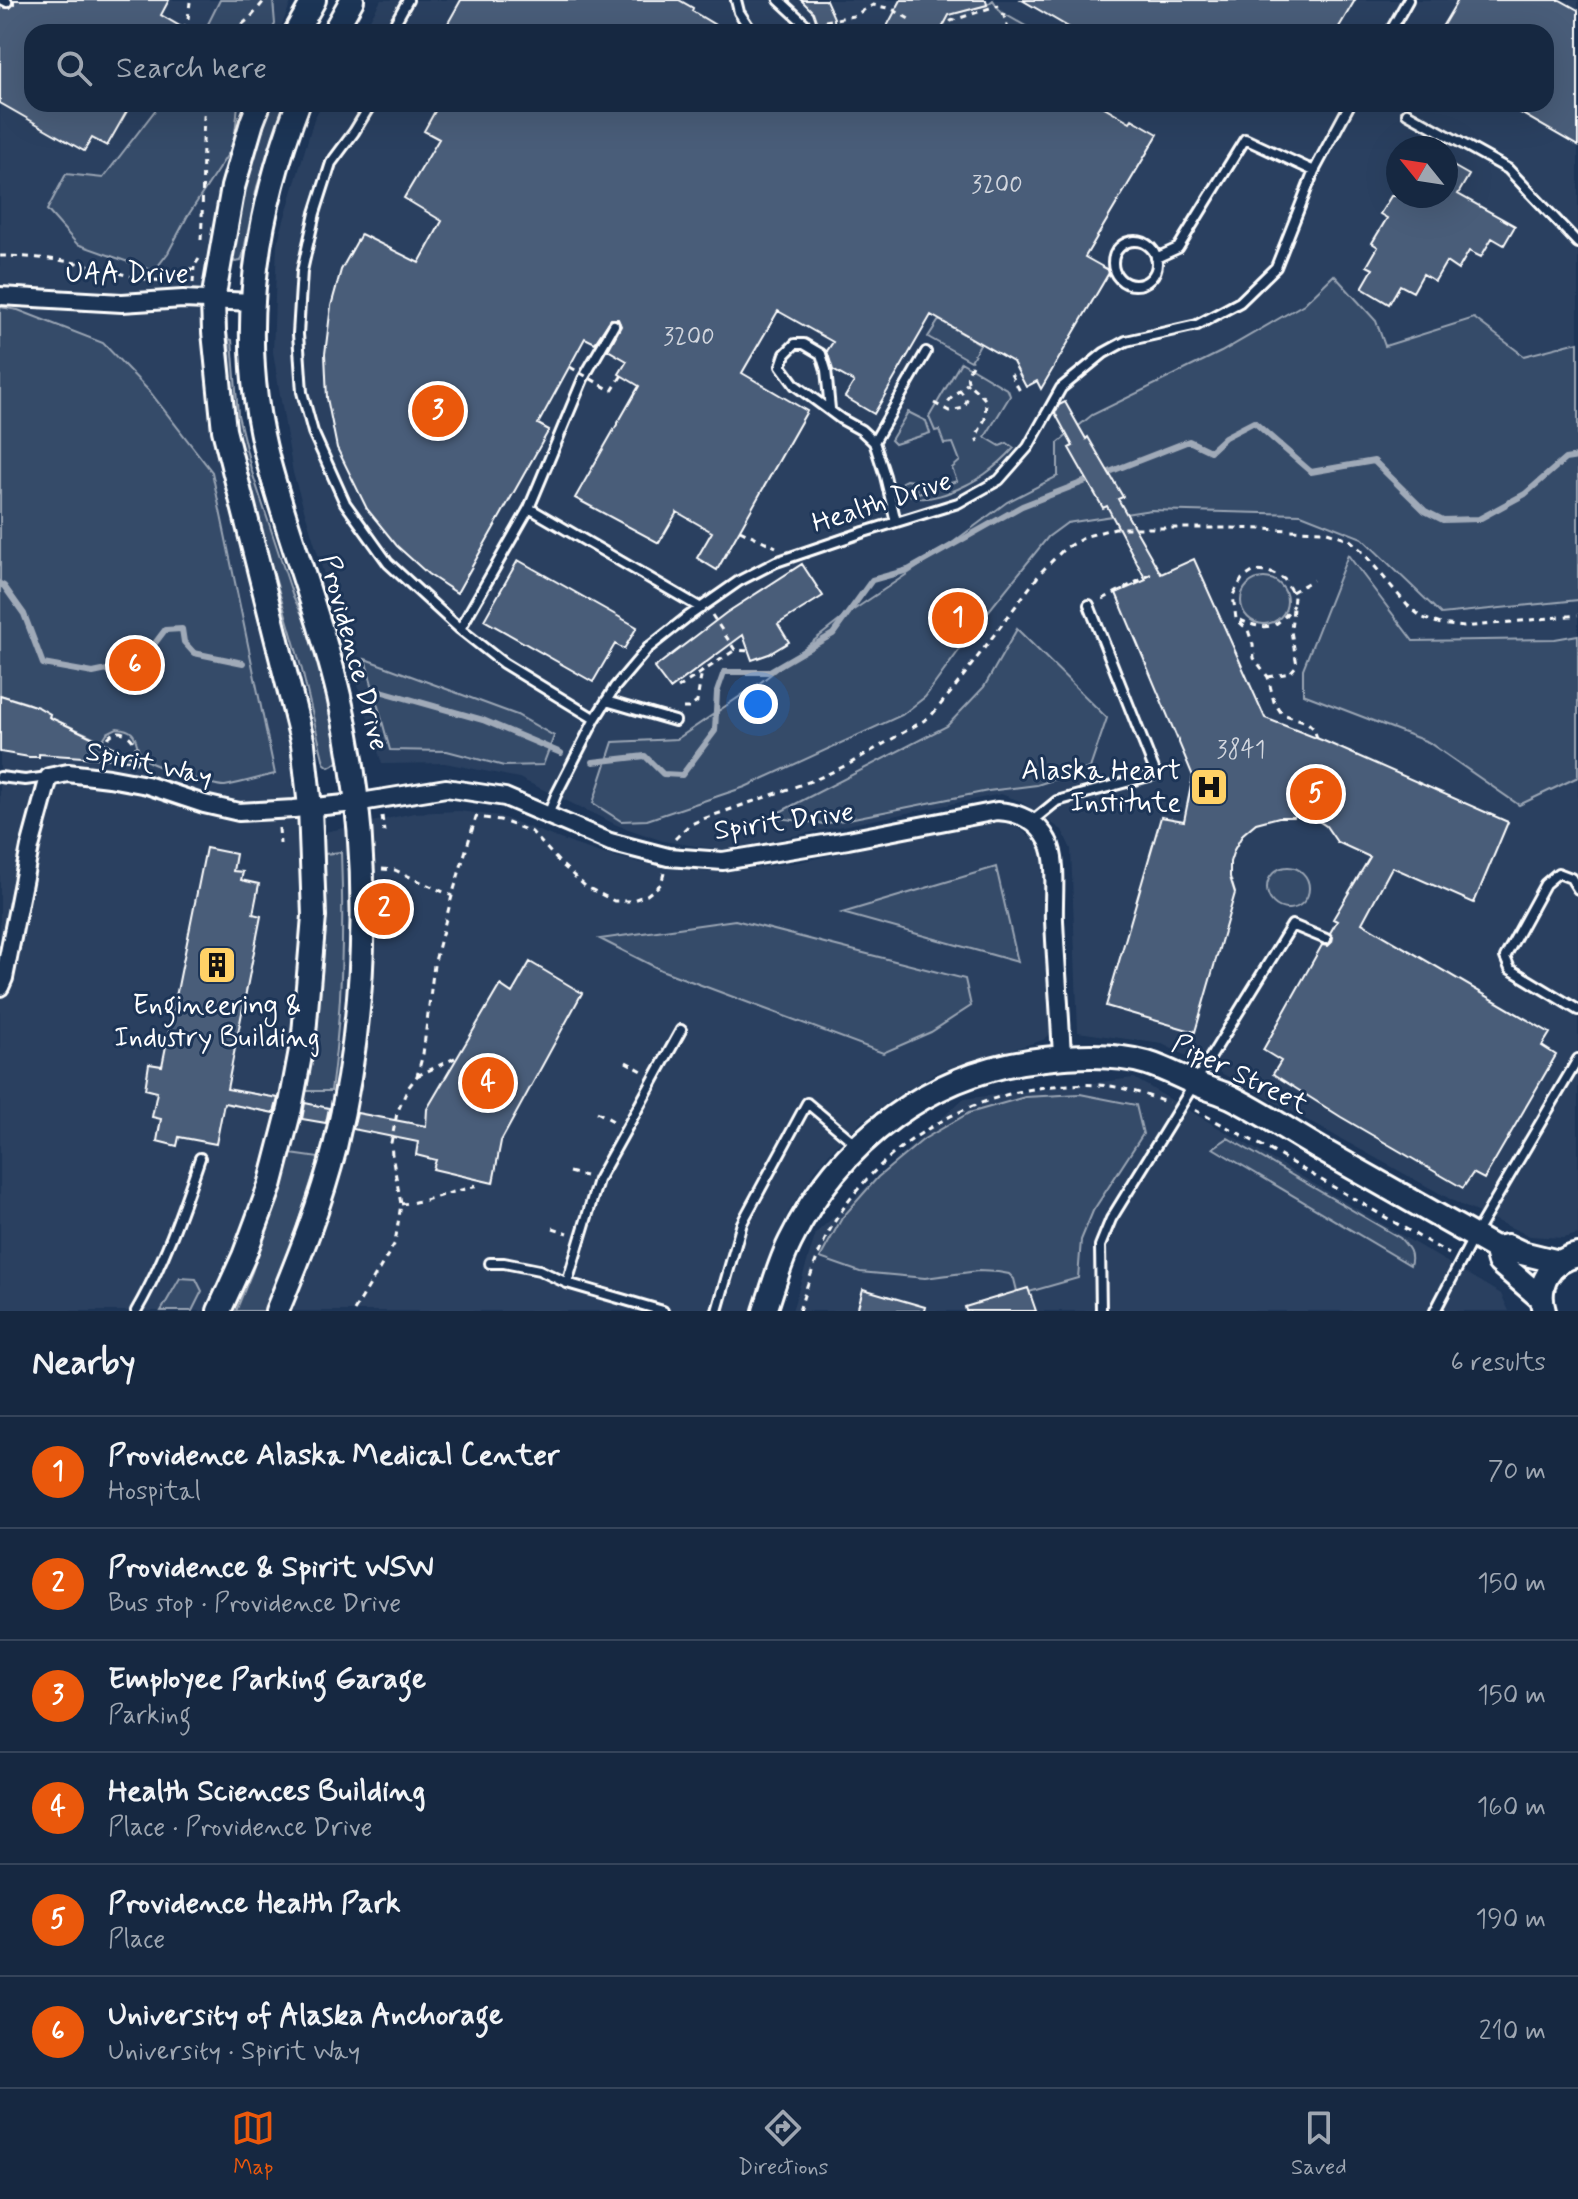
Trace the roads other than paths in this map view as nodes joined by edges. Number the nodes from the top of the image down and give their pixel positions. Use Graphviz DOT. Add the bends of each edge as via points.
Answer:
graph roads {
  1 [pos="314,0"];
  2 [pos="352,0"];
  3 [pos="408,0"];
  4 [pos="736,0"];
  5 [pos="779,0"];
  6 [pos="1408,0"];
  7 [pos="300,24"];
  8 [pos="338,24"];
  9 [pos="395,24"];
  10 [pos="747,24"];
  11 [pos="804,24"];
  12 [pos="1394,24"];
  13 [pos="256,112"];
  14 [pos="295,112"];
  15 [pos="366,112"];
  16 [pos="1346,112"];
  17 [pos="1407,113"];
  18 [pos="1314,171"];
  19 [pos="1578,243"];
  20 [pos="1156,258"];
  21 [pos="0,296"];
  22 [pos="213,300"];
  23 [pos="253,302"];
  24 [pos="614,325"];
  25 [pos="926,352"];
  26 [pos="830,409"];
  27 [pos="874,442"];
  28 [pos="529,508"];
  29 [pos="896,522"];
  30 [pos="1089,605"];
  31 [pos="701,608"];
  32 [pos="460,629"];
  33 [pos="606,701"];
  34 [pos="595,719"];
  35 [pos="675,721"];
  36 [pos="0,777"];
  37 [pos="49,777"];
  38 [pos="355,803"];
  39 [pos="310,807"];
  40 [pos="548,816"];
  41 [pos="1031,822"];
  42 [pos="1578,889"];
  43 [pos="1326,939"];
  44 [pos="0,987"];
  45 [pos="1578,1010"];
  46 [pos="681,1030"];
  47 [pos="1062,1057"];
  48 [pos="1578,1059"];
  49 [pos="1574,1075"];
  50 [pos="1196,1084"];
  51 [pos="858,1146"];
  52 [pos="200,1158"];
  53 [pos="1474,1236"];
  54 [pos="1495,1248"];
  55 [pos="1568,1259"];
  56 [pos="490,1263"];
  57 [pos="567,1283"];
  58 [pos="1542,1307"];
  59 [pos="136,1311"];
  60 [pos="219,1311"];
  61 [pos="277,1311"];
  62 [pos="663,1311"];
  63 [pos="717,1311"];
  64 [pos="765,1311"];
  65 [pos="1101,1311"];
  66 [pos="1435,1311"];
  1 -- 7 [label="main road"];
  2 -- 8 [label="main road"];
  3 -- 9 [label="lane"];
  4 -- 10 [label="lane"];
  5 -- 11 [label="lane"];
  6 -- 12 [label="lane"];
  13 -- 22 [label="main road" via="233,187"];
  14 -- 23 [label="main road, Providence Drive" via="268,196"];
  15 -- 32 [label="lane" via="331,163 315,213 302,271 302,392 313,432 345,503 388,563"];
  16 -- 18 [label="lane, Health Drive"];
  17 -- 19 [label="lane" via="1508,169"];
  18 -- 20 [label="lane" via="1245,139 1178,248"];
  18 -- 29 [label="lane, Health Drive" via="1276,267 1240,302 1197,325 1126,341 1104,353 1061,388 1028,447 999,480 958,503"];
  20 -- 20 [label="lane" via="1150,246 1130,242 1115,254 1114,269 1129,284 1144,283 1155,272"];
  21 -- 22 [label="street, UAA Drive" via="122,303"];
  22 -- 23 [label="street, UAA Drive"];
  22 -- 39 [label="main road" via="224,430 303,744"];
  23 -- 38 [label="main road, Providence Drive" via="255,387 268,461 339,695"];
  24 -- 28 [label="lane" via="583,379"];
  25 -- 27 [label="lane"];
  26 -- 26 [label="lane" via="821,354 795,344 781,366 795,385"];
  26 -- 27 [label="lane"];
  27 -- 29 [label="lane"];
  28 -- 31 [label="lane"];
  28 -- 32 [label="lane"];
  29 -- 31 [label="lane, Health Drive" via="776,562"];
  30 -- 41 [label="lane" via="1156,774 1057,801"];
  31 -- 33 [label="lane, Health Drive" via="648,648"];
  32 -- 34 [label="lane" via="503,663"];
  33 -- 34 [label="lane, Health Drive"];
  33 -- 35 [label="lane"];
  34 -- 40 [label="lane, Health Drive"];
  36 -- 37 [label="lane"];
  37 -- 39 [label="street, Spirit Way" via="68,773 109,778 239,812"];
  37 -- 44 [label="street, Spirit Way"];
  38 -- 39 [label="street, Spirit Drive"];
  38 -- 40 [label="street, Spirit Drive" via="446,788 505,797"];
  38 -- 61 [label="main road, Providence Drive" via="363,893 351,1066 323,1187"];
  39 -- 60 [label="main road" via="314,916 304,1034 270,1186"];
  40 -- 41 [label="street, Spirit Drive" via="610,842 668,857 723,861 997,811"];
  41 -- 47 [label="street" via="1052,850"];
  42 -- 45 [label="lane" via="1571,878 1558,873 1545,884 1505,957 1510,969"];
  43 -- 50 [label="lane" via="1292,925"];
  46 -- 57 [label="lane" via="598,1180"];
  47 -- 50 [label="main road, Piper Street" via="1144,1062"];
  47 -- 51 [label="main road, Piper Street" via="992,1070 922,1097"];
  48 -- 49 [label="lane"];
  49 -- 53 [label="lane"];
  50 -- 53 [label="main road, Piper Street" via="1230,1097"];
  50 -- 65 [label="lane" via="1111,1219 1100,1246"];
  51 -- 63 [label="lane" via="807,1103 742,1223"];
  51 -- 64 [label="main road, Piper Street" via="829,1178 789,1243"];
  52 -- 59 [label="lane" via="155,1278"];
  53 -- 54 [label="main road, Piper Street"];
  53 -- 66 [label="lane"];
  54 -- 55 [label="main road, Piper Street"];
  54 -- 58 [label="main road, Piper Street" via="1499,1262"];
  55 -- 58 [label="main road, Piper Street" via="1545,1278"];
  56 -- 57 [label="lane" via="539,1270"];
  57 -- 62 [label="lane"];
}
